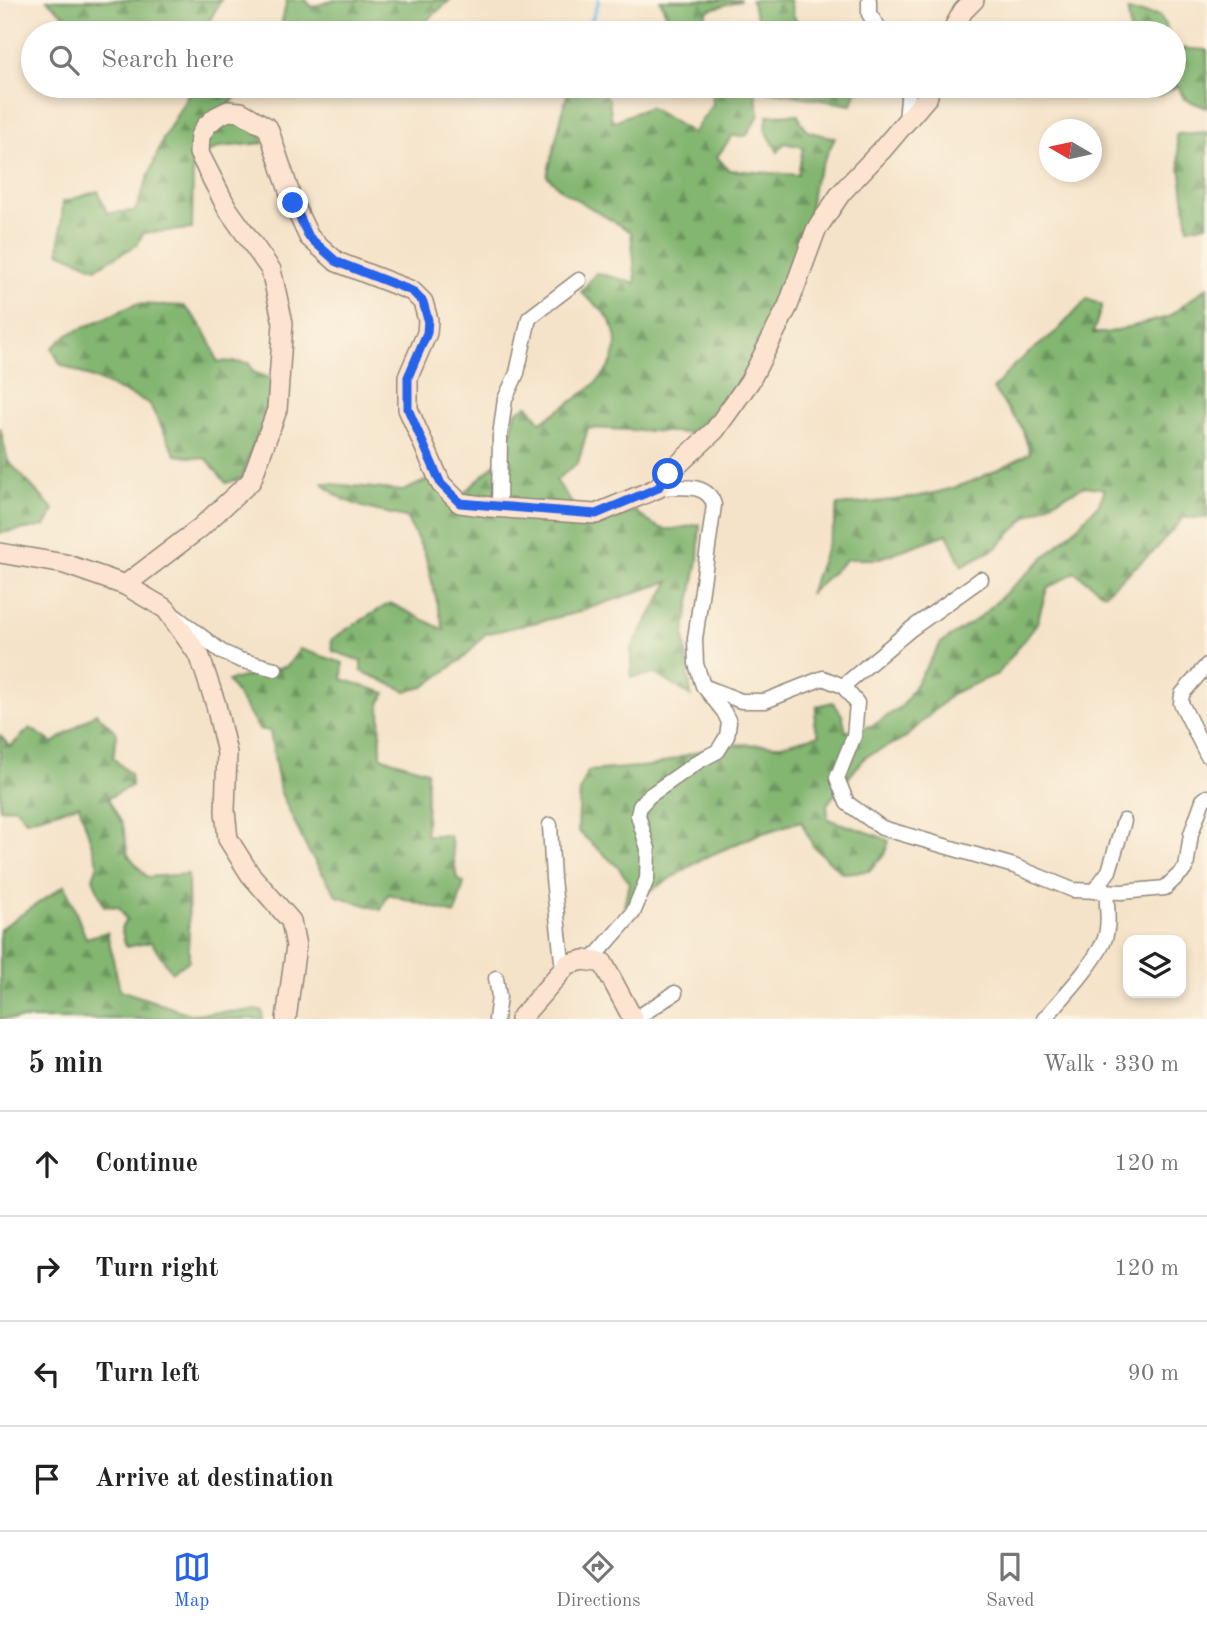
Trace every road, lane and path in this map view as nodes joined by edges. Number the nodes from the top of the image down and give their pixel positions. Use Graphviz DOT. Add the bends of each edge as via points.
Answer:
graph roads {
  1 [pos="869,0"];
  2 [pos="968,4"];
  3 [pos="874,21"];
  4 [pos="958,21"];
  5 [pos="908,98"];
  6 [pos="926,98"];
  7 [pos="906,122"];
  8 [pos="579,280"];
  9 [pos="658,488"];
  10 [pos="499,508"];
  11 [pos="0,553"];
  12 [pos="981,579"];
  13 [pos="125,585"];
  14 [pos="166,609"];
  15 [pos="1207,665"];
  16 [pos="275,669"];
  17 [pos="704,686"];
  18 [pos="843,686"];
  19 [pos="1207,755"];
  20 [pos="1207,797"];
  21 [pos="1124,821"];
  22 [pos="550,825"];
  23 [pos="1100,891"];
  24 [pos="591,961"];
  25 [pos="563,970"];
  26 [pos="496,978"];
  27 [pos="675,993"];
  28 [pos="286,1019"];
  29 [pos="496,1019"];
  30 [pos="520,1019"];
  31 [pos="634,1019"];
  32 [pos="1044,1019"];
  1 -- 3 [label="street"];
  2 -- 4 [label="street"];
  5 -- 7 [label="street"];
  6 -- 7 [label="street"];
  7 -- 9 [label="street" via="841,193 816,230 788,306 750,381 715,430"];
  8 -- 10 [label="street" via="529,318 517,373 505,399"];
  9 -- 10 [label="street" via="596,514"];
  9 -- 17 [label="street" via="704,490 712,496 695,639 696,664"];
  10 -- 13 [label="street" via="460,503 441,484 408,409 408,377 427,333 423,302 412,291 337,262 309,237 268,128 241,112 228,111 206,126 200,136 200,153 227,208 271,270 284,323 277,410 251,481 200,528"];
  11 -- 13 [label="street" via="65,564"];
  12 -- 18 [label="street"];
  13 -- 14 [label="street"];
  14 -- 16 [label="street" via="222,652"];
  14 -- 28 [label="street" via="200,657 216,705 227,753 228,839 250,874 291,920 296,946"];
  15 -- 19 [label="street" via="1182,694 1181,703"];
  17 -- 18 [label="street" via="741,701 765,701 823,678"];
  17 -- 24 [label="street" via="729,722 727,737 718,751 640,806 638,815 648,849 647,879 633,913"];
  18 -- 23 [label="street" via="857,703 854,736 837,778 847,803 882,828 1014,866 1073,890"];
  20 -- 23 [label="street" via="1191,834 1186,869 1165,888"];
  21 -- 23 [label="street"];
  22 -- 25 [label="street"];
  23 -- 32 [label="street" via="1105,939"];
  24 -- 25 [label="street" via="568,964"];
  24 -- 31 [label="street" via="603,963"];
  25 -- 30 [label="street"];
  26 -- 29 [label="street"];
  27 -- 31 [label="street"];
}
